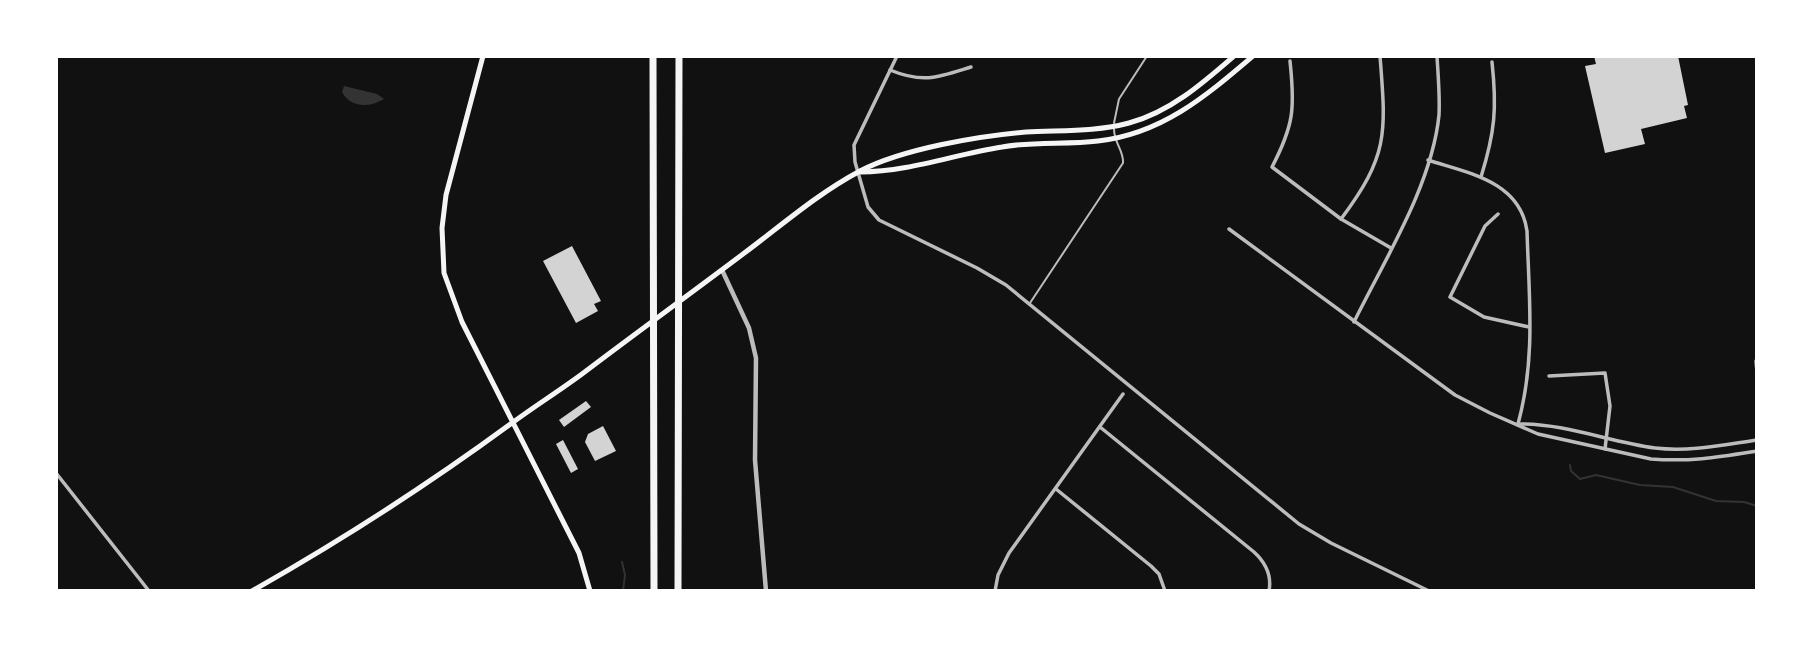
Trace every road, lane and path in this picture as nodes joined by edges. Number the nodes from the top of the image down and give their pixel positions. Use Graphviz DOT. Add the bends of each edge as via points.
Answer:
graph roads {
  1 [pos="483,56"];
  2 [pos="653,56"];
  3 [pos="679,56"];
  4 [pos="897,56"];
  5 [pos="1147,56"];
  6 [pos="1234,56"];
  7 [pos="1254,56"];
  8 [pos="1380,56"];
  9 [pos="1437,56"];
  10 [pos="1290,61"];
  11 [pos="1492,62"];
  12 [pos="971,66"];
  13 [pos="890,70"];
  14 [pos="1114,126"];
  15 [pos="1115,142"];
  16 [pos="1428,160"];
  17 [pos="858,172"];
  18 [pos="1480,177"];
  19 [pos="1499,214"];
  20 [pos="1341,219"];
  21 [pos="1229,229"];
  22 [pos="1391,248"];
  23 [pos="722,270"];
  24 [pos="1029,304"];
  25 [pos="1354,322"];
  26 [pos="1529,327"];
  27 [pos="1756,361"];
  28 [pos="1757,373"];
  29 [pos="1549,376"];
  30 [pos="1123,394"];
  31 [pos="512,422"];
  32 [pos="1518,424"];
  33 [pos="1100,427"];
  34 [pos="1606,437"];
  35 [pos="1757,440"];
  36 [pos="1605,449"];
  37 [pos="1757,451"];
  38 [pos="56,473"];
  39 [pos="1056,489"];
  40 [pos="149,591"];
  41 [pos="252,591"];
  42 [pos="590,591"];
  43 [pos="654,591"];
  44 [pos="678,591"];
  45 [pos="766,591"];
  46 [pos="995,591"];
  47 [pos="1166,591"];
  48 [pos="1269,591"];
  49 [pos="1429,591"];
  1 -- 31 [label="main road" via="446,195 443,262 457,310"];
  2 -- 43 [label="highway"];
  3 -- 44 [label="highway"];
  4 -- 13 [label="street"];
  5 -- 14 [label="lane" via="1119,99"];
  6 -- 14 [label="main road" via="1182,98 1145,118"];
  7 -- 15 [label="main road" via="1179,115"];
  8 -- 20 [label="street" via="1381,148 1370,178"];
  9 -- 16 [label="street" via="1439,113"];
  10 -- 20 [label="street" via="1291,123 1272,167"];
  11 -- 18 [label="street" via="1494,129"];
  12 -- 13 [label="street" via="930,79"];
  13 -- 17 [label="street" via="854,145"];
  14 -- 15 [label="lane"];
  14 -- 17 [label="main road" via="979,138 901,154"];
  15 -- 17 [label="main road" via="1005,146"];
  15 -- 24 [label="lane" via="1123,163"];
  16 -- 18 [label="street"];
  16 -- 22 [label="street"];
  17 -- 23 [label="main road" via="820,194"];
  17 -- 24 [label="street" via="868,207 878,220 990,275"];
  18 -- 26 [label="street" via="1506,191 1523,214"];
  19 -- 26 [label="street" via="1485,226 1450,297 1484,317"];
  20 -- 22 [label="street"];
  21 -- 25 [label="street"];
  22 -- 25 [label="street"];
  23 -- 31 [label="main road"];
  23 -- 45 [label="street" via="749,328 756,358 755,460"];
  24 -- 49 [label="street" via="1299,524"];
  25 -- 32 [label="street" via="1455,395"];
  26 -- 32 [label="street" via="1528,381"];
  27 -- 28 [label="street"];
  29 -- 34 [label="street" via="1605,373"];
  30 -- 33 [label="street"];
  31 -- 41 [label="main road" via="316,555"];
  31 -- 42 [label="main road" via="579,553"];
  32 -- 34 [label="street"];
  32 -- 36 [label="street" via="1538,434"];
  33 -- 39 [label="street"];
  33 -- 48 [label="street" via="1261,559 1270,580"];
  34 -- 35 [label="street" via="1690,450"];
  34 -- 36 [label="street"];
  36 -- 37 [label="street" via="1690,461"];
  38 -- 40 [label="street"];
  39 -- 46 [label="street" via="1009,553"];
  39 -- 47 [label="street" via="1151,566"];
}
